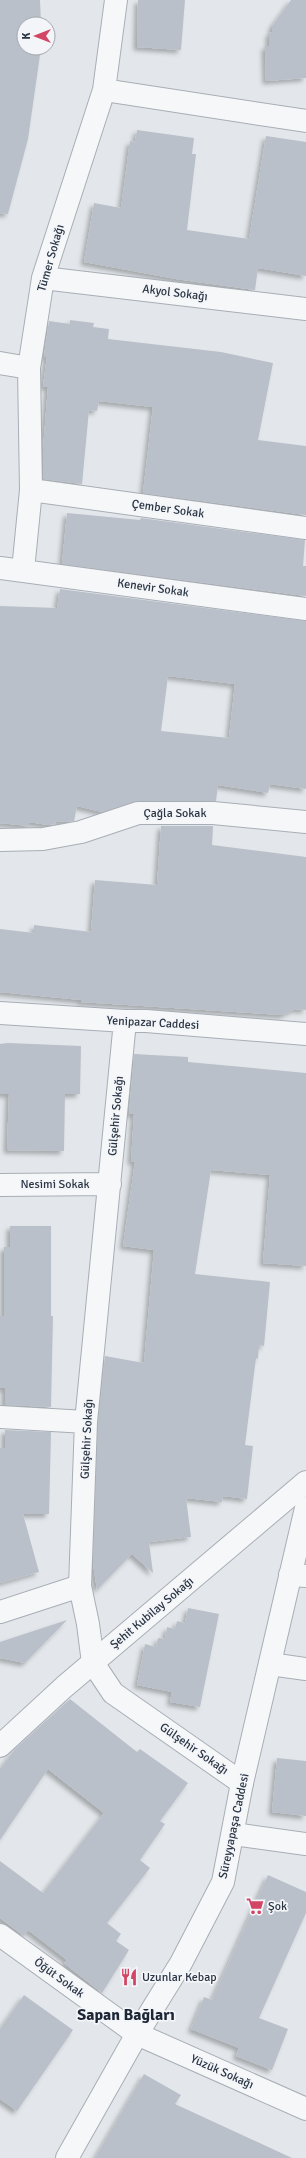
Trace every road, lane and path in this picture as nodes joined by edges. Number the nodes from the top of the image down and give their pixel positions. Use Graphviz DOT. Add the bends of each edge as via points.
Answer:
graph roads {
  1 [pos="116,0"];
  2 [pos="104,90"];
  3 [pos="306,121"];
  4 [pos="43,278"];
  5 [pos="306,309"];
  6 [pos="0,363"];
  7 [pos="29,368"];
  8 [pos="31,490"];
  9 [pos="306,528"];
  10 [pos="0,568"];
  11 [pos="23,570"];
  12 [pos="306,609"];
  13 [pos="306,822"];
  14 [pos="0,840"];
  15 [pos="0,1013"];
  16 [pos="125,1021"];
  17 [pos="306,1034"];
  18 [pos="110,1184"];
  19 [pos="0,1185"];
  20 [pos="0,1417"];
  21 [pos="86,1422"];
  22 [pos="306,1482"];
  23 [pos="306,1508"];
  24 [pos="298,1576"];
  25 [pos="80,1586"];
  26 [pos="0,1612"];
  27 [pos="93,1663"];
  28 [pos="270,1664"];
  29 [pos="306,1669"];
  30 [pos="0,1746"];
  31 [pos="242,1783"];
  32 [pos="233,1834"];
  33 [pos="306,1844"];
  34 [pos="0,1936"];
  35 [pos="137,2034"];
  36 [pos="306,2109"];
  37 [pos="67,2158"];
  1 -- 2 [label="street, Tümer Sokağı"];
  2 -- 3 [label="street"];
  2 -- 4 [label="street, Tümer Sokağı"];
  4 -- 5 [label="street, Akyol Sokağı"];
  4 -- 7 [label="street, Tümer Sokağı"];
  6 -- 7 [label="street"];
  7 -- 8 [label="street, Tümer Sokağı"];
  8 -- 9 [label="street, Çember Sokak"];
  8 -- 11 [label="street, Tümer Sokağı"];
  10 -- 11 [label="street, Kenevir Sokak"];
  11 -- 12 [label="street, Kenevir Sokak"];
  13 -- 14 [label="street, Çağla Sokak" via="213,813 138,813 81,832 43,839"];
  15 -- 16 [label="street, Yenipazar Caddesi"];
  16 -- 17 [label="street, Yenipazar Caddesi"];
  16 -- 18 [label="street, Gülşehir Sokağı"];
  18 -- 19 [label="street, Nesimi Sokak"];
  18 -- 21 [label="street, Gülşehir Sokağı"];
  20 -- 21 [label="street"];
  21 -- 25 [label="street, Gülşehir Sokağı"];
  22 -- 27 [label="street, Şehit Kubilay Sokağı"];
  23 -- 24 [label="street, Süreyyapaşa Caddesi"];
  24 -- 28 [label="street, Süreyyapaşa Caddesi"];
  25 -- 26 [label="street"];
  25 -- 27 [label="street, Gülşehir Sokağı"];
  27 -- 30 [label="street, Şehit Kubilay Sokağı"];
  27 -- 31 [label="street, Gülşehir Sokağı" via="113,1693"];
  28 -- 29 [label="street"];
  28 -- 31 [label="street, Süreyyapaşa Caddesi"];
  31 -- 32 [label="street, Süreyyapaşa Caddesi"];
  32 -- 33 [label="street"];
  32 -- 35 [label="street, Süreyyapaşa Caddesi" via="223,1882 181,1963"];
  34 -- 35 [label="street, Öğüt Sokak"];
  35 -- 36 [label="street, Yüzük Sokağı"];
  35 -- 37 [label="street, Süreyyapaşa Caddesi"];
}
